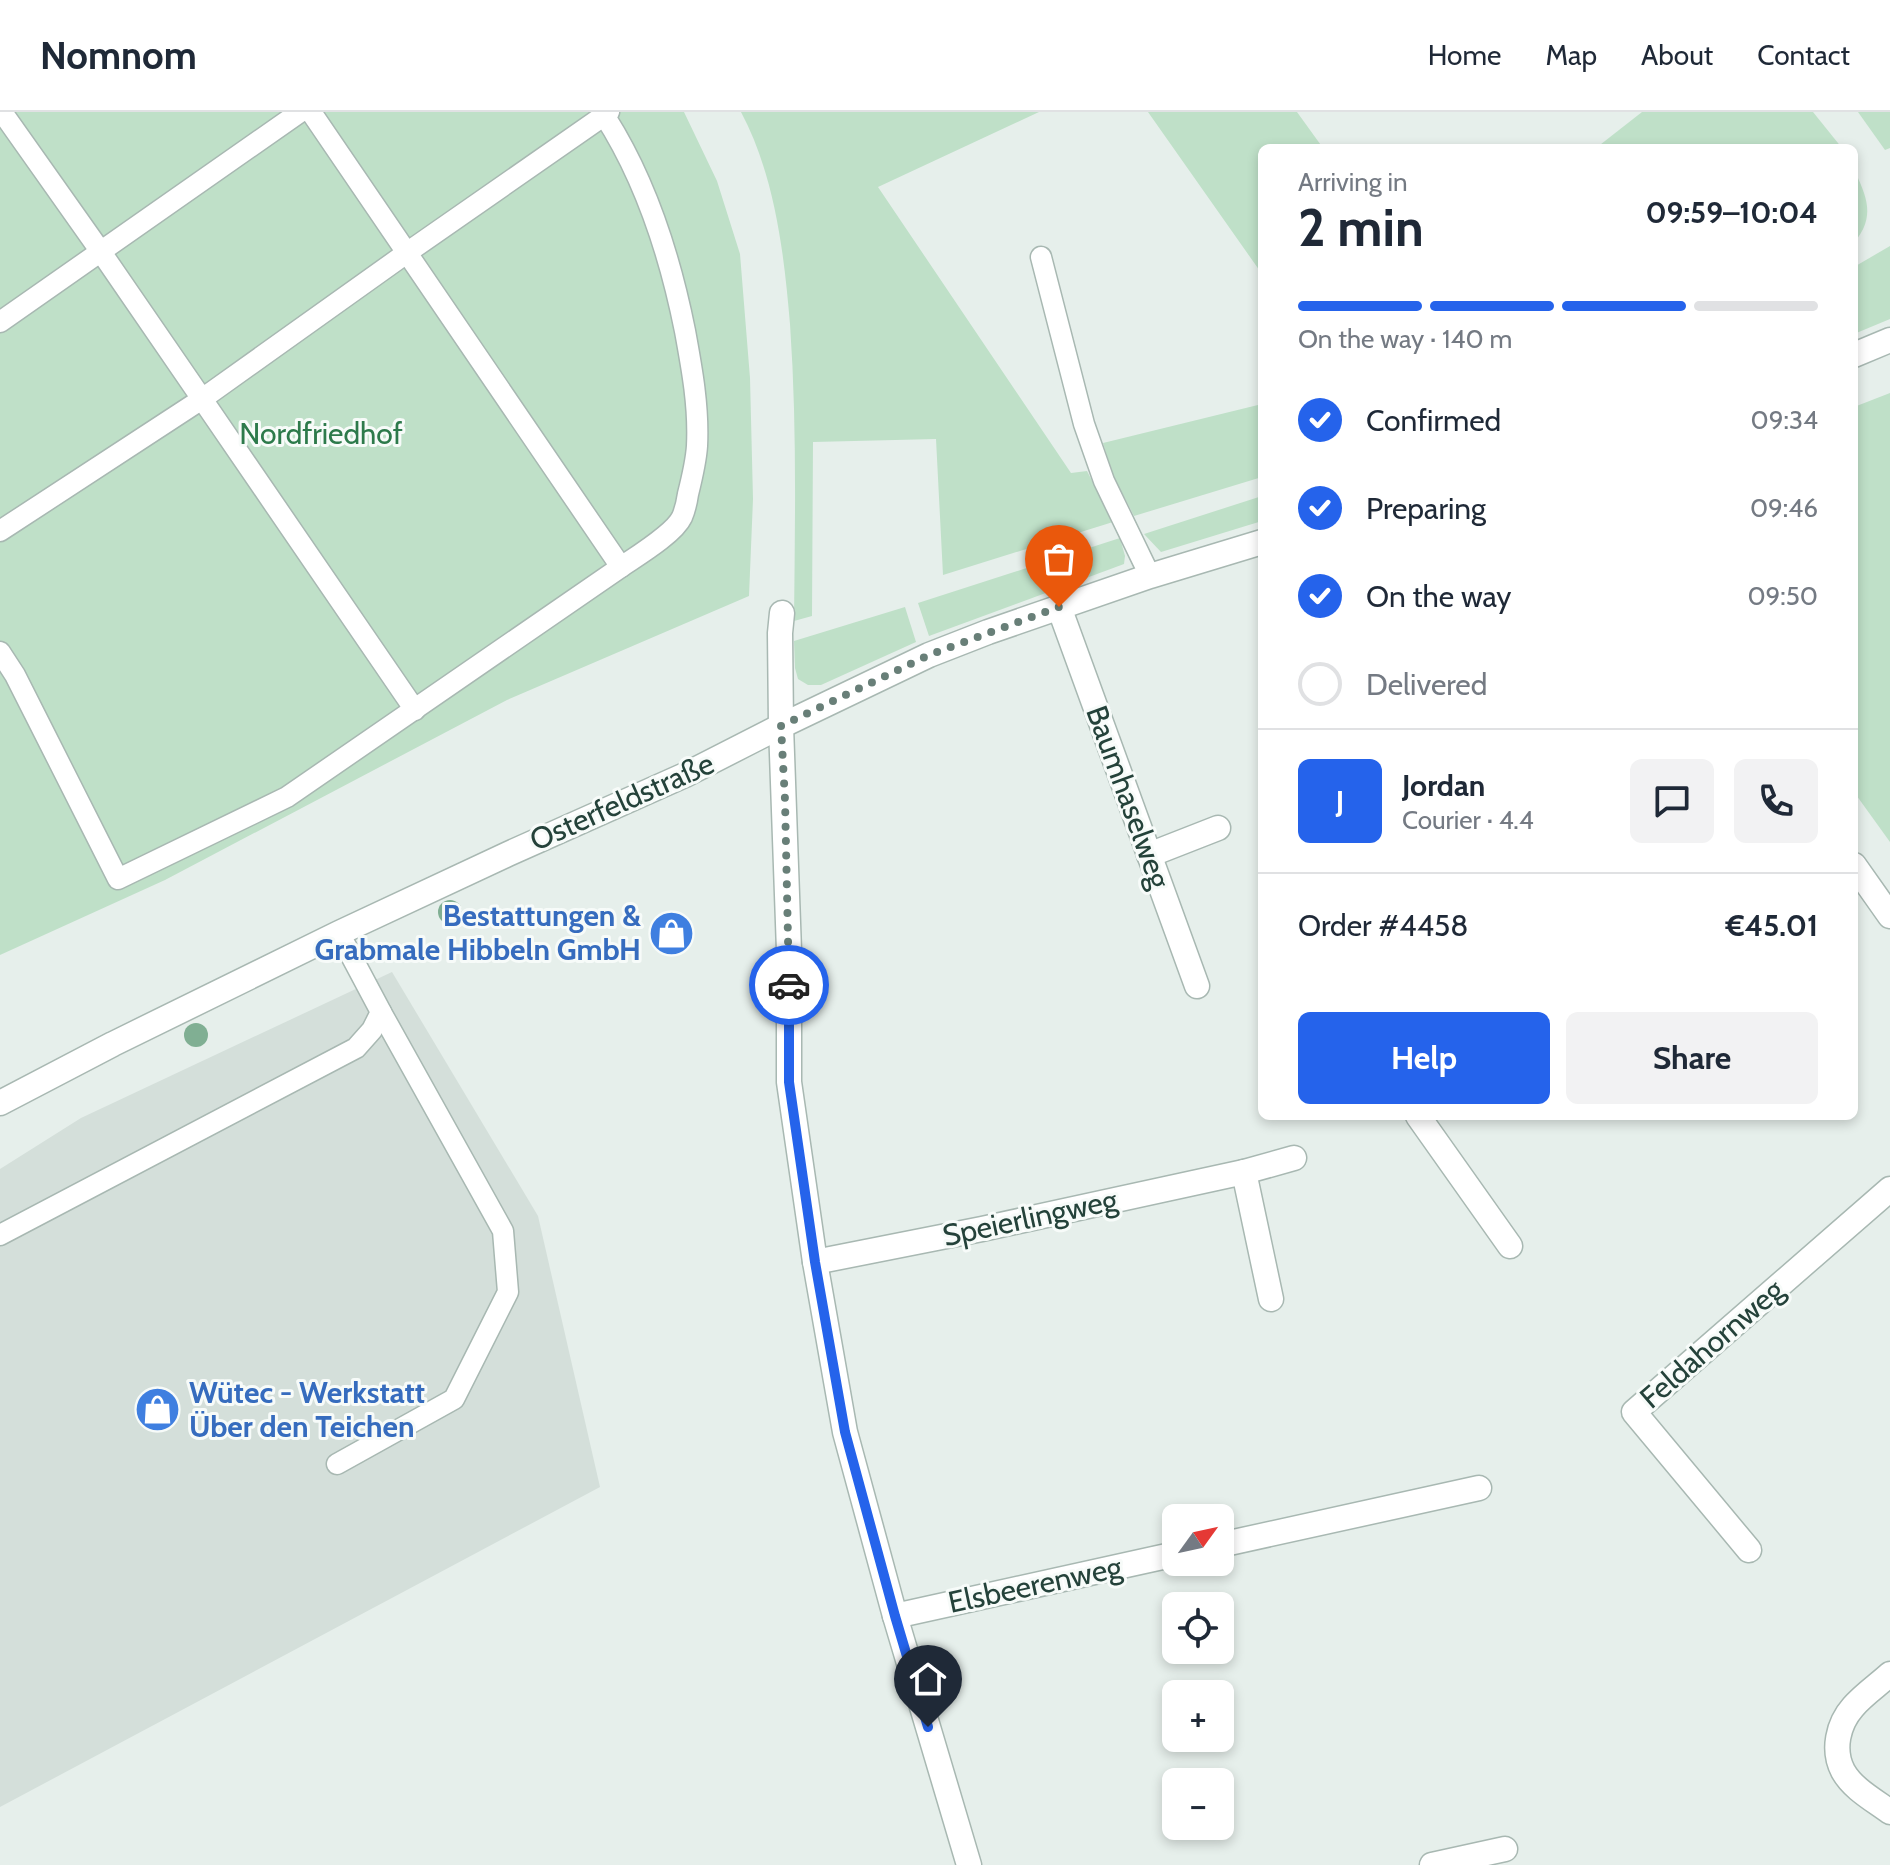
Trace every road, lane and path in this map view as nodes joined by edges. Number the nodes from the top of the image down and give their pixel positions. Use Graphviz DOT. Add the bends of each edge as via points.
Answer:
graph roads {
  1 [pos="2,112"];
  2 [pos="300,112"];
  3 [pos="311,112"];
  4 [pos="607,114"];
  5 [pos="101,252"];
  6 [pos="408,252"];
  7 [pos="1041,257"];
  8 [pos="0,322"];
  9 [pos="1890,340"];
  10 [pos="1858,353"];
  11 [pos="202,399"];
  12 [pos="0,531"];
  13 [pos="1258,543"];
  14 [pos="621,567"];
  15 [pos="1150,576"];
  16 [pos="1059,607"];
  17 [pos="782,613"];
  18 [pos="0,652"];
  19 [pos="8,679"];
  20 [pos="415,710"];
  21 [pos="781,726"];
  22 [pos="1218,828"];
  23 [pos="1149,855"];
  24 [pos="1858,871"];
  25 [pos="1890,916"];
  26 [pos="339,933"];
  27 [pos="1197,986"];
  28 [pos="381,1012"];
  29 [pos="0,1103"];
  30 [pos="1421,1120"];
  31 [pos="1294,1158"];
  32 [pos="1244,1172"];
  33 [pos="1890,1189"];
  34 [pos="0,1235"];
  35 [pos="1510,1246"];
  36 [pos="815,1262"];
  37 [pos="1271,1299"];
  38 [pos="337,1464"];
  39 [pos="1479,1488"];
  40 [pos="1234,1542"];
  41 [pos="1749,1550"];
  42 [pos="1162,1557"];
  43 [pos="895,1616"];
  44 [pos="1890,1674"];
  45 [pos="1890,1812"];
  46 [pos="1505,1849"];
  47 [pos="969,1865"];
  48 [pos="1432,1865"];
  1 -- 5 [label="lane"];
  2 -- 5 [label="lane"];
  3 -- 6 [label="lane"];
  4 -- 6 [label="lane"];
  4 -- 14 [label="lane" via="653,214 678,297 697,408 693,477 681,519"];
  5 -- 8 [label="lane"];
  5 -- 11 [label="lane"];
  6 -- 11 [label="lane"];
  6 -- 14 [label="lane"];
  7 -- 15 [label="lane" via="1084,424 1104,481"];
  9 -- 10 [label="street"];
  11 -- 12 [label="lane"];
  11 -- 20 [label="lane"];
  13 -- 15 [label="street, Osterfeldstraße"];
  14 -- 20 [label="lane"];
  15 -- 16 [label="street, Osterfeldstraße"];
  16 -- 21 [label="street, Osterfeldstraße" via="929,655"];
  16 -- 23 [label="street, Baumhaselweg"];
  17 -- 21 [label="street"];
  18 -- 19 [label="lane"];
  19 -- 20 [label="lane" via="118,879 287,797"];
  21 -- 26 [label="street, Osterfeldstraße"];
  21 -- 36 [label="street" via="789,1082"];
  22 -- 23 [label="street"];
  23 -- 27 [label="street, Baumhaselweg"];
  24 -- 25 [label="street"];
  26 -- 28 [label="lane"];
  26 -- 29 [label="street, Osterfeldstraße"];
  28 -- 34 [label="lane" via="356,1048"];
  28 -- 38 [label="lane" via="503,1231 508,1292 454,1399"];
  30 -- 35 [label="street"];
  31 -- 32 [label="street, Speierlingweg"];
  32 -- 36 [label="street, Speierlingweg"];
  32 -- 37 [label="street"];
  33 -- 41 [label="street, Feldahornweg" via="1634,1412"];
  36 -- 43 [label="street" via="845,1432"];
  39 -- 40 [label="street"];
  42 -- 43 [label="street, Elsbeerenweg"];
  43 -- 47 [label="street"];
  44 -- 45 [label="street" via="1852,1707 1840,1727 1837,1747 1843,1771"];
  46 -- 48 [label="street"];
}
